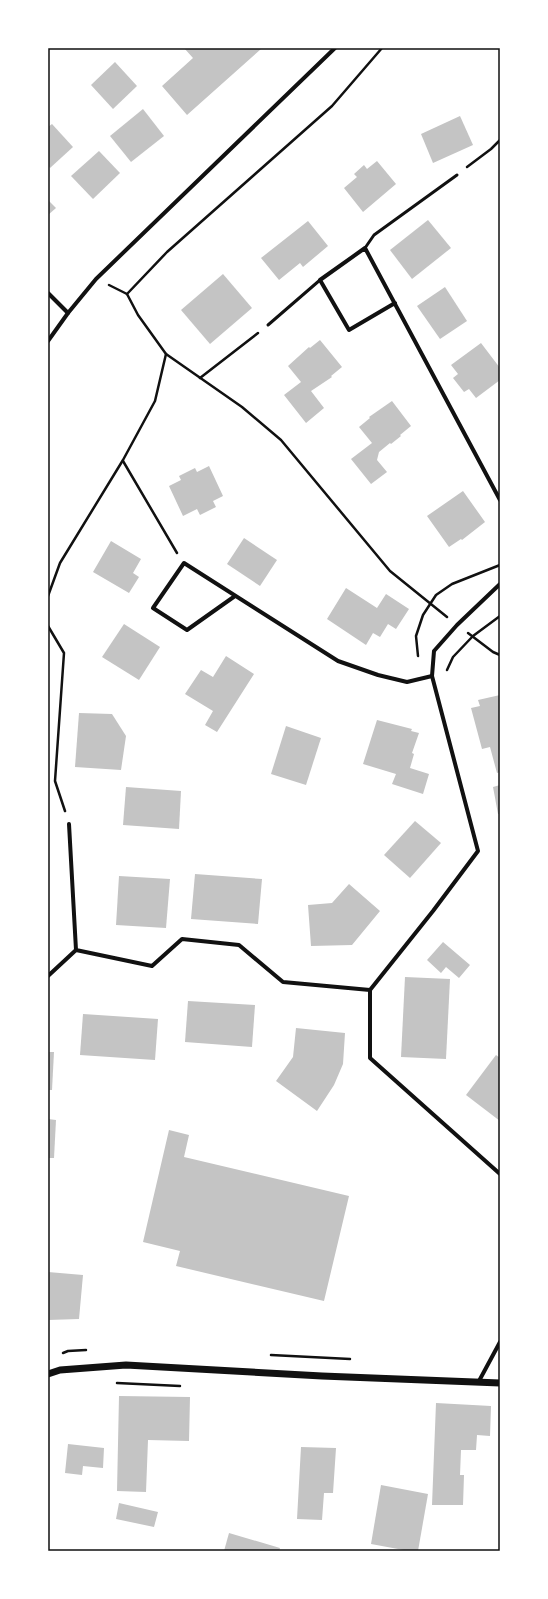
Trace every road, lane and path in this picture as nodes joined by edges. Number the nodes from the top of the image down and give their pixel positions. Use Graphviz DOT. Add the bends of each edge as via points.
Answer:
graph roads {
  1 [pos="335,48"];
  2 [pos="382,48"];
  3 [pos="500,140"];
  4 [pos="456,175"];
  5 [pos="365,248"];
  6 [pos="96,279"];
  7 [pos="320,280"];
  8 [pos="48,293"];
  9 [pos="127,294"];
  10 [pos="395,303"];
  11 [pos="68,313"];
  12 [pos="268,324"];
  13 [pos="48,341"];
  14 [pos="166,354"];
  15 [pos="200,378"];
  16 [pos="122,460"];
  17 [pos="500,500"];
  18 [pos="184,563"];
  19 [pos="500,565"];
  20 [pos="500,584"];
  21 [pos="48,596"];
  22 [pos="235,596"];
  23 [pos="421,596"];
  24 [pos="500,616"];
  25 [pos="48,626"];
  26 [pos="493,652"];
  27 [pos="500,655"];
  28 [pos="432,676"];
  29 [pos="420,679"];
  30 [pos="69,824"];
  31 [pos="76,950"];
  32 [pos="48,976"];
  33 [pos="370,990"];
  34 [pos="500,1174"];
  35 [pos="500,1342"];
  36 [pos="48,1374"];
  37 [pos="479,1381"];
  38 [pos="500,1383"];
  1 -- 6 [label="street"];
  2 -- 9 [label="path" via="332,106 167,252"];
  3 -- 4 [label="path"];
  4 -- 5 [label="lane" via="374,235"];
  5 -- 7 [label="street"];
  5 -- 10 [label="street"];
  6 -- 9 [label="path"];
  6 -- 11 [label="street"];
  7 -- 10 [label="street" via="349,330"];
  7 -- 12 [label="lane"];
  8 -- 11 [label="street"];
  9 -- 14 [label="path" via="138,315"];
  10 -- 17 [label="street"];
  11 -- 13 [label="street"];
  12 -- 15 [label="path"];
  14 -- 15 [label="path"];
  14 -- 16 [label="path" via="155,401"];
  15 -- 23 [label="path" via="242,407 281,440 390,571"];
  16 -- 18 [label="path"];
  16 -- 21 [label="path" via="60,563"];
  18 -- 22 [label="street"];
  18 -- 22 [label="street" via="153,608 187,630"];
  19 -- 29 [label="path" via="452,584 436,595 423,615 416,636"];
  20 -- 28 [label="street" via="434,650"];
  22 -- 29 [label="street" via="338,660 378,675 407,682"];
  24 -- 28 [label="path" via="472,636 453,657 448,670"];
  25 -- 30 [label="path" via="64,652 55,781"];
  26 -- 27 [label="path"];
  28 -- 29 [label="street"];
  28 -- 33 [label="street" via="478,851"];
  30 -- 31 [label="street"];
  31 -- 32 [label="street"];
  31 -- 33 [label="street" via="152,966 182,939 239,945 283,982"];
  33 -- 34 [label="street" via="370,1058"];
  35 -- 37 [label="street"];
  36 -- 37 [label="street" via="60,1370 126,1364 322,1376"];
  37 -- 38 [label="street"];
}
